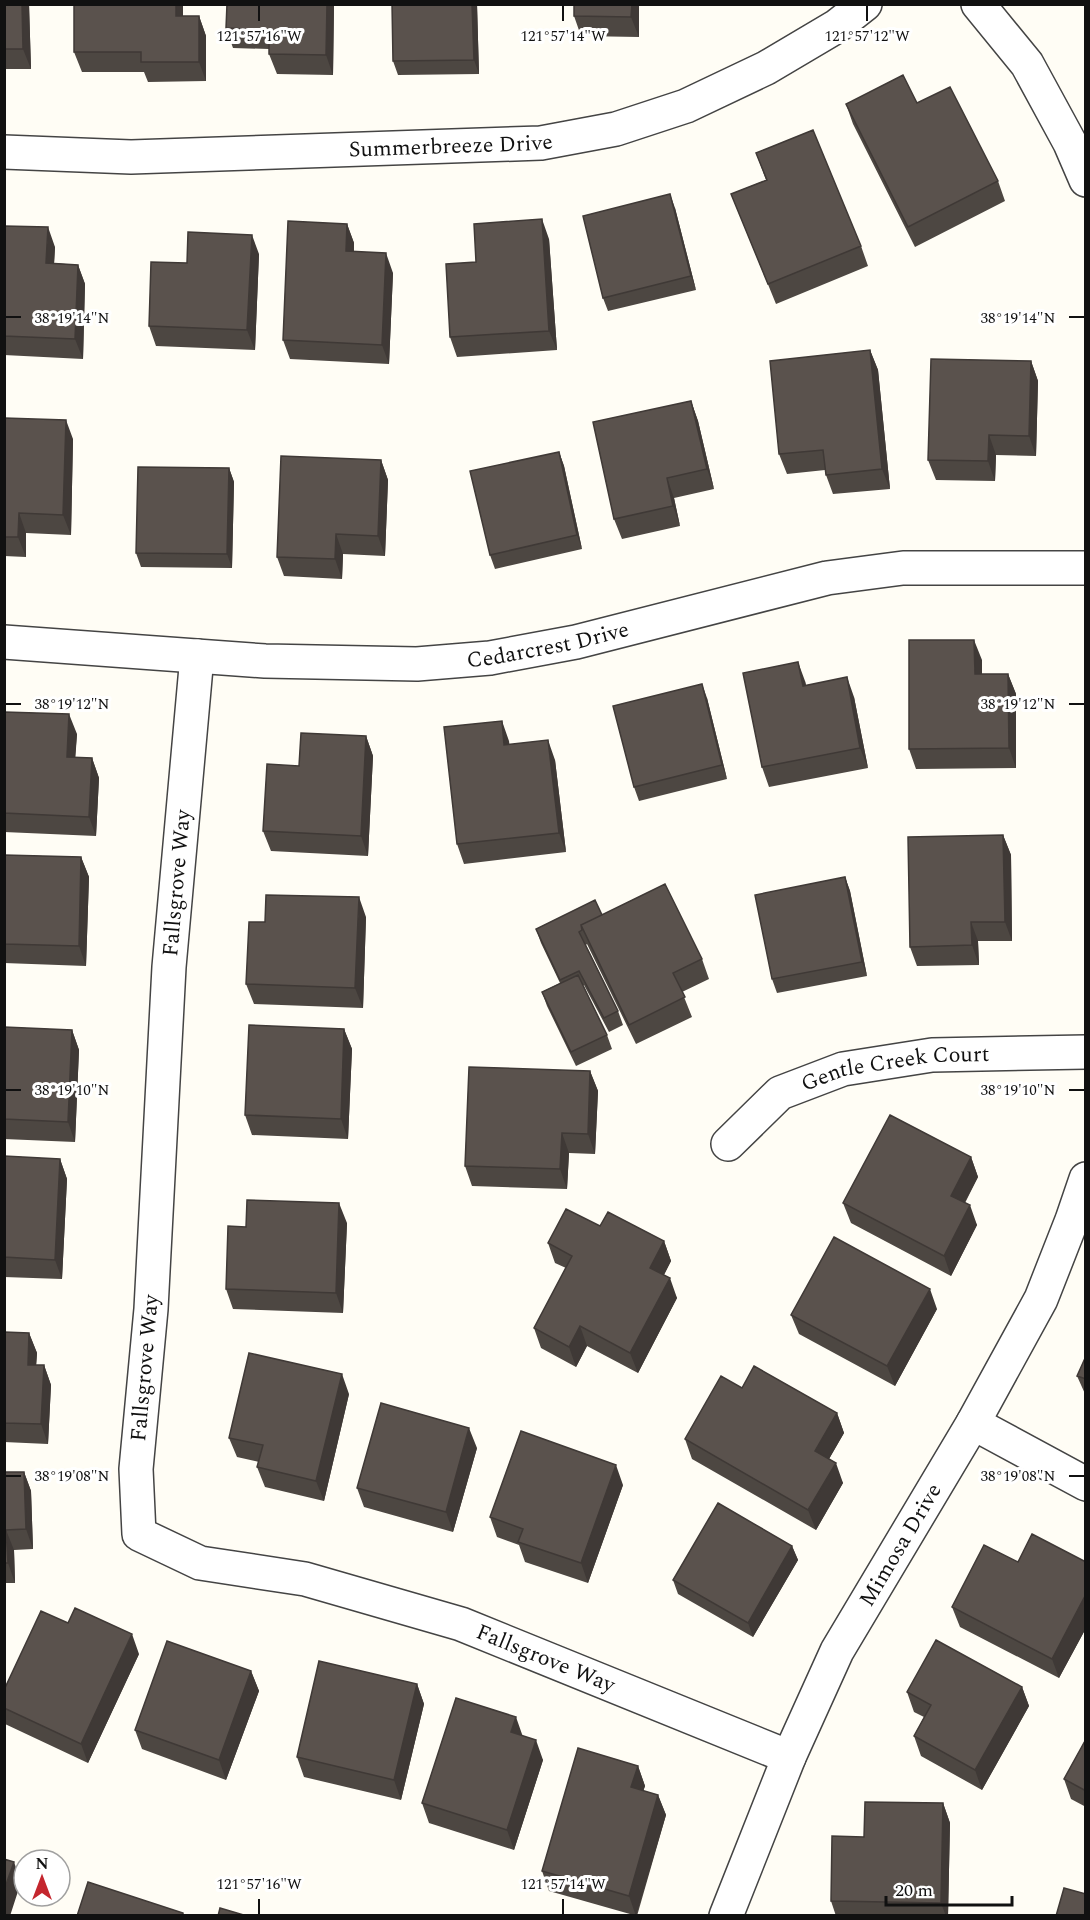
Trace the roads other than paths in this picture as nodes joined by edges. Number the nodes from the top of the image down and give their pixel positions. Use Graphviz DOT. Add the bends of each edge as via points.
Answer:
graph roads {
  1 [pos="865,4"];
  2 [pos="978,4"];
  3 [pos="4,152"];
  4 [pos="1086,180"];
  5 [pos="1086,568"];
  6 [pos="4,642"];
  7 [pos="197,656"];
  8 [pos="1086,1052"];
  9 [pos="728,1144"];
  10 [pos="1086,1179"];
  11 [pos="973,1423"];
  12 [pos="1086,1484"];
  13 [pos="789,1757"];
  14 [pos="726,1916"];
  1 -- 3 [label="street, Summerbreeze Drive" via="837,26 766,68 686,106 616,129 541,143 131,157"];
  2 -- 4 [label="street" via="1027,64"];
  5 -- 7 [label="street, Cedarcrest Drive" via="903,568 827,579 587,639 490,658 417,664"];
  6 -- 7 [label="street, Cedarcrest Drive"];
  7 -- 13 [label="street, Fallsgrove Way" via="169,967 151,1309 136,1468 139,1534 200,1563 305,1579 461,1624"];
  8 -- 9 [label="street, Gentle Creek Court" via="932,1056 843,1069 780,1093"];
  10 -- 11 [label="street, Mimosa Drive" via="1041,1299"];
  11 -- 12 [label="street"];
  11 -- 13 [label="street, Mimosa Drive" via="837,1651"];
  13 -- 14 [label="street, Mimosa Drive"];
}
